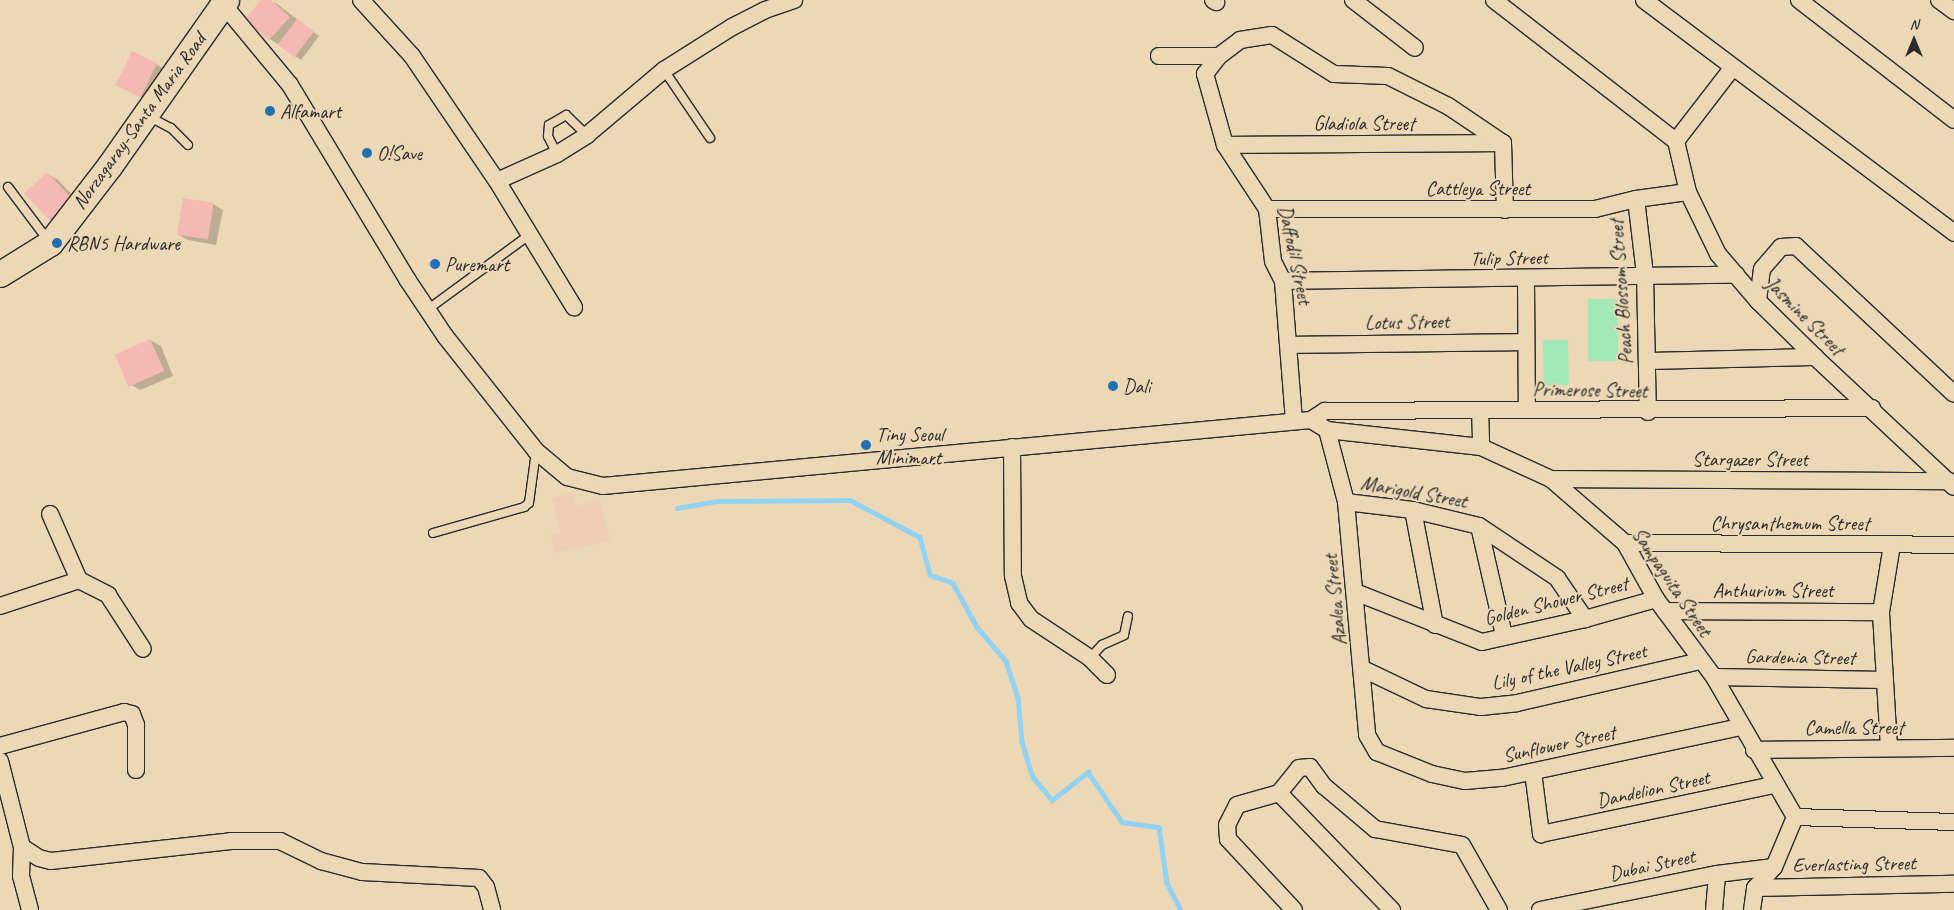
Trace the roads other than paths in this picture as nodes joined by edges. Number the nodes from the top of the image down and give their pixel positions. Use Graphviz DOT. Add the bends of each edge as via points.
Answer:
graph roads {
  1 [pos="361,0"];
  2 [pos="794,0"];
  3 [pos="1353,0"];
  4 [pos="1494,0"];
  5 [pos="1644,0"];
  6 [pos="1799,0"];
  7 [pos="1939,0"];
  8 [pos="224,2"];
  9 [pos="1954,11"];
  10 [pos="1415,48"];
  11 [pos="1159,56"];
  12 [pos="1219,56"];
  13 [pos="1733,67"];
  14 [pos="664,70"];
  15 [pos="146,115"];
  16 [pos="1954,120"];
  17 [pos="587,135"];
  18 [pos="710,138"];
  19 [pos="1676,141"];
  20 [pos="1503,143"];
  21 [pos="188,145"];
  22 [pos="1225,145"];
  23 [pos="557,154"];
  24 [pos="497,181"];
  25 [pos="8,187"];
  26 [pos="1688,192"];
  27 [pos="1636,199"];
  28 [pos="1267,209"];
  29 [pos="1505,210"];
  30 [pos="1954,233"];
  31 [pos="529,235"];
  32 [pos="50,243"];
  33 [pos="0,274"];
  34 [pos="1645,274"];
  35 [pos="1736,275"];
  36 [pos="1526,280"];
  37 [pos="1283,281"];
  38 [pos="1758,301"];
  39 [pos="574,307"];
  40 [pos="427,310"];
  41 [pos="1525,342"];
  42 [pos="1290,345"];
  43 [pos="1815,357"];
  44 [pos="1647,361"];
  45 [pos="1954,394"];
  46 [pos="1872,408"];
  47 [pos="1480,410"];
  48 [pos="1527,410"];
  49 [pos="1648,412"];
  50 [pos="1311,420"];
  51 [pos="1294,421"];
  52 [pos="1327,430"];
  53 [pos="1012,447"];
  54 [pos="1481,447"];
  55 [pos="536,451"];
  56 [pos="1552,480"];
  57 [pos="1952,484"];
  58 [pos="1346,502"];
  59 [pos="1413,510"];
  60 [pos="50,514"];
  61 [pos="1480,526"];
  62 [pos="433,533"];
  63 [pos="1625,543"];
  64 [pos="1892,545"];
  65 [pos="1954,545"];
  66 [pos="79,580"];
  67 [pos="1356,592"];
  68 [pos="1660,605"];
  69 [pos="0,606"];
  70 [pos="1881,612"];
  71 [pos="1128,616"];
  72 [pos="1585,619"];
  73 [pos="1435,624"];
  74 [pos="1504,635"];
  75 [pos="143,649"];
  76 [pos="1090,658"];
  77 [pos="1700,660"];
  78 [pos="1363,669"];
  79 [pos="1107,675"];
  80 [pos="1714,677"];
  81 [pos="1885,680"];
  82 [pos="1740,728"];
  83 [pos="0,746"];
  84 [pos="1890,748"];
  85 [pos="1954,748"];
  86 [pos="1754,750"];
  87 [pos="1388,758"];
  88 [pos="0,761"];
  89 [pos="136,770"];
  90 [pos="1533,772"];
  91 [pos="1774,785"];
  92 [pos="1279,793"];
  93 [pos="1795,817"];
  94 [pos="1954,822"];
  95 [pos="22,847"];
  96 [pos="1774,867"];
  97 [pos="1717,874"];
  98 [pos="1954,884"];
  99 [pos="1754,888"];
  100 [pos="30,910"];
  101 [pos="492,910"];
  102 [pos="1294,910"];
  103 [pos="1392,910"];
  104 [pos="1499,910"];
  105 [pos="1540,910"];
  106 [pos="1714,910"];
  107 [pos="1752,910"];
  1 -- 24 [label="street" via="412,56"];
  2 -- 14 [label="street" via="732,27"];
  3 -- 10 [label="street"];
  4 -- 19 [label="street"];
  5 -- 13 [label="street"];
  6 -- 16 [label="street"];
  7 -- 9 [label="street"];
  8 -- 15 [label="main road, Norzagaray-Santa Maria Road"];
  8 -- 40 [label="street, Primerose Street" via="290,85"];
  11 -- 12 [label="street"];
  12 -- 20 [label="street, Daffodil Street" via="1240,40 1272,35 1334,74 1388,76 1448,106"];
  12 -- 22 [label="street, Daffodil Street" via="1205,74"];
  13 -- 19 [label="street"];
  13 -- 30 [label="street"];
  14 -- 17 [label="street"];
  14 -- 18 [label="lane"];
  15 -- 21 [label="lane" via="171,128"];
  15 -- 32 [label="main road, Norzagaray-Santa Maria Road"];
  17 -- 23 [label="street"];
  17 -- 23 [label="lane" via="566,115 549,125 548,136"];
  19 -- 26 [label="street, Jasmine Street"];
  20 -- 22 [label="street, Gladiola Street"];
  20 -- 29 [label="street"];
  22 -- 28 [label="street, Daffodil Street"];
  23 -- 24 [label="street"];
  24 -- 31 [label="street"];
  25 -- 32 [label="lane"];
  26 -- 27 [label="street, Cattleya Street"];
  26 -- 35 [label="street, Jasmine Street" via="1718,254"];
  27 -- 29 [label="street, Cattleya Street" via="1595,209"];
  27 -- 34 [label="street, Peach Blossom Street"];
  28 -- 29 [label="street, Cattleya Street"];
  28 -- 37 [label="street, Daffodil Street" via="1273,261"];
  31 -- 39 [label="street"];
  31 -- 40 [label="lane"];
  32 -- 33 [label="main road, Norzagaray-Santa Maria Road"];
  34 -- 35 [label="street, Tulip Street"];
  34 -- 36 [label="street, Tulip Street"];
  34 -- 44 [label="street, Peach Blossom Street"];
  35 -- 38 [label="street, Jasmine Street"];
  36 -- 37 [label="street, Tulip Street"];
  36 -- 41 [label="street"];
  37 -- 42 [label="street, Daffodil Street"];
  38 -- 43 [label="street, Jasmine Street"];
  38 -- 45 [label="street" via="1762,269 1781,246 1796,246"];
  40 -- 55 [label="street, Primerose Street"];
  41 -- 42 [label="street, Lotus Street"];
  41 -- 48 [label="street"];
  42 -- 51 [label="street, Daffodil Street"];
  43 -- 44 [label="street"];
  43 -- 46 [label="street, Jasmine Street"];
  44 -- 49 [label="street, Peach Blossom Street"];
  46 -- 49 [label="street, Primerose Street"];
  46 -- 57 [label="street, Jasmine Street"];
  47 -- 48 [label="street, Primerose Street"];
  47 -- 50 [label="street, Primerose Street" via="1325,411"];
  47 -- 54 [label="street"];
  48 -- 49 [label="street, Primerose Street"];
  50 -- 51 [label="street, Primerose Street"];
  50 -- 52 [label="street, Sampaguita Street"];
  51 -- 53 [label="street, Primerose Street"];
  52 -- 54 [label="street, Sampaguita Street"];
  52 -- 58 [label="street, Azalea Street"];
  53 -- 55 [label="street, Primerose Street" via="603,486 566,477"];
  53 -- 76 [label="street" via="1014,583 1019,603 1037,624"];
  54 -- 56 [label="street, Sampaguita Street"];
  55 -- 62 [label="lane" via="529,503 524,508"];
  56 -- 57 [label="street, Stargazer Street"];
  56 -- 63 [label="street, Sampaguita Street"];
  58 -- 59 [label="street, Marigold Street"];
  58 -- 67 [label="street, Azalea Street"];
  59 -- 61 [label="street, Marigold Street"];
  59 -- 73 [label="street"];
  60 -- 66 [label="street"];
  61 -- 72 [label="street, Marigold Street" via="1557,578"];
  61 -- 74 [label="street"];
  63 -- 64 [label="street, Chrysanthemum Street"];
  63 -- 68 [label="street, Sampaguita Street"];
  64 -- 65 [label="street, Chrysanthemum Street"];
  64 -- 70 [label="street"];
  66 -- 69 [label="street"];
  66 -- 75 [label="street" via="108,595"];
  67 -- 73 [label="street, Golden Shower Street"];
  67 -- 78 [label="street, Azalea Street"];
  68 -- 70 [label="street, Anthurium Street"];
  68 -- 72 [label="street, Golden Shower Street"];
  68 -- 77 [label="street, Sampaguita Street"];
  70 -- 81 [label="street"];
  71 -- 76 [label="lane" via="1124,636 1102,645"];
  72 -- 74 [label="street, Golden Shower Street"];
  73 -- 74 [label="street, Golden Shower Street" via="1482,642"];
  76 -- 79 [label="street"];
  77 -- 78 [label="street, Lily of the Valley Street" via="1517,703 1481,707 1426,699"];
  77 -- 80 [label="street, Sampaguita Street"];
  78 -- 87 [label="street, Azalea Street" via="1367,734 1377,752"];
  80 -- 81 [label="street, Gardenia Street"];
  80 -- 82 [label="street, Sampaguita Street"];
  81 -- 84 [label="street"];
  82 -- 86 [label="street, Sampaguita Street"];
  82 -- 90 [label="street, Sunflower Street"];
  83 -- 89 [label="street" via="124,712 132,714 136,725"];
  84 -- 85 [label="street, Camella Street"];
  84 -- 86 [label="street, Camella Street"];
  86 -- 91 [label="street, Sampaguita Street"];
  87 -- 90 [label="street, Sunflower Street" via="1432,774 1465,781"];
  88 -- 95 [label="street"];
  90 -- 91 [label="street, Dandelion Street" via="1541,834"];
  91 -- 93 [label="street, Sampaguita Street"];
  92 -- 102 [label="street" via="1237,805 1227,825 1228,839"];
  92 -- 103 [label="street"];
  92 -- 104 [label="street" via="1299,768 1310,767 1324,786 1375,829 1462,846"];
  93 -- 94 [label="street"];
  93 -- 96 [label="street"];
  95 -- 100 [label="street" via="22,876"];
  95 -- 101 [label="street" via="39,858 51,861 231,841 280,841 321,861 362,872 479,878 486,887"];
  96 -- 97 [label="street, Dubai Street"];
  96 -- 99 [label="street"];
  97 -- 105 [label="street, Dubai Street"];
  97 -- 106 [label="street"];
  98 -- 99 [label="street, Everlasting Street"];
  99 -- 107 [label="street"];
}
